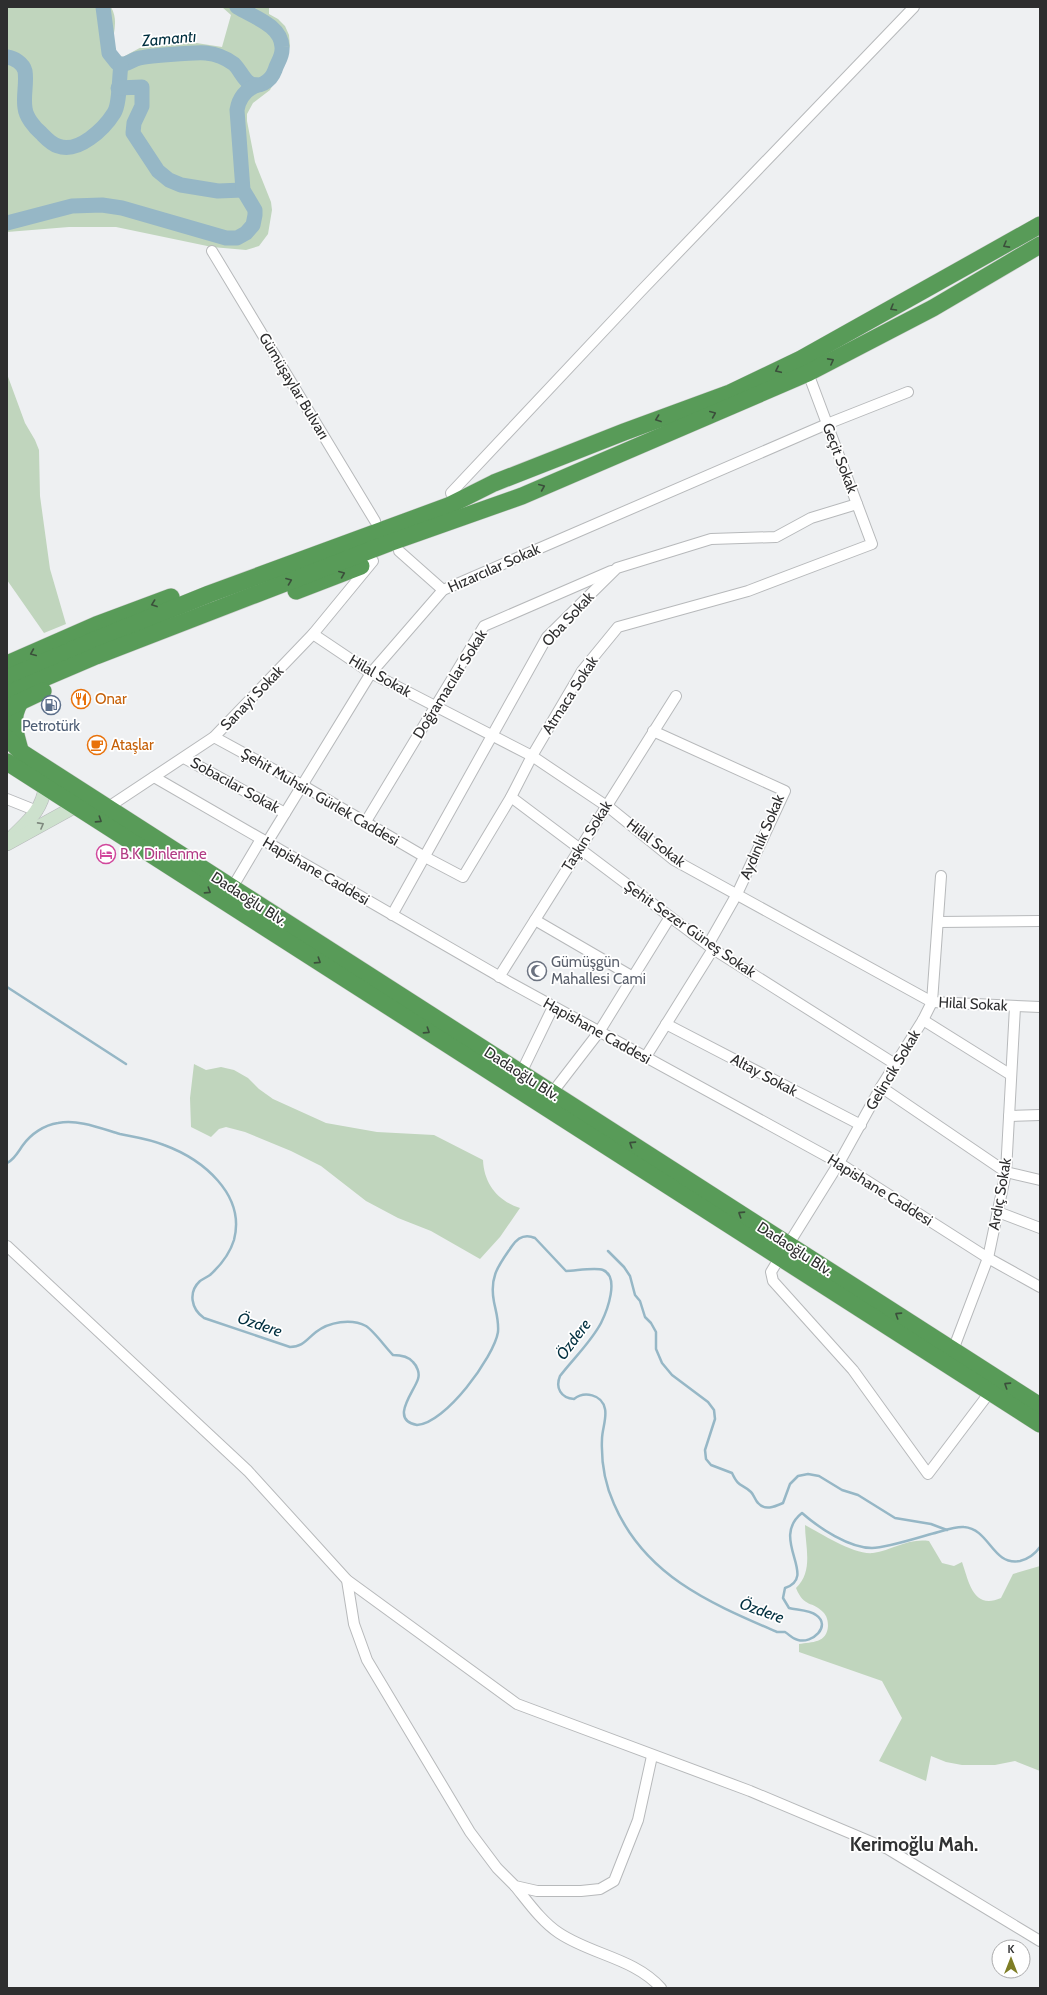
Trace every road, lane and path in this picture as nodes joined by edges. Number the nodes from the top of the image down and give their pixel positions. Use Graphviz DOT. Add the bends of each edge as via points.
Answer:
graph roads {
  1 [pos="914,7"];
  2 [pos="1040,225"];
  3 [pos="1040,245"];
  4 [pos="212,251"];
  5 [pos="808,373"];
  6 [pos="908,392"];
  7 [pos="827,424"];
  8 [pos="494,483"];
  9 [pos="451,493"];
  10 [pos="522,496"];
  11 [pos="857,504"];
  12 [pos="376,521"];
  13 [pos="872,544"];
  14 [pos="399,551"];
  15 [pos="373,561"];
  16 [pos="617,568"];
  17 [pos="443,590"];
  18 [pos="313,634"];
  19 [pos="93,649"];
  20 [pos="7,664"];
  21 [pos="371,674"];
  22 [pos="7,678"];
  23 [pos="676,696"];
  24 [pos="11,701"];
  25 [pos="435,706"];
  26 [pos="653,731"];
  27 [pos="492,736"];
  28 [pos="7,738"];
  29 [pos="214,738"];
  30 [pos="532,756"];
  31 [pos="14,757"];
  32 [pos="184,758"];
  33 [pos="154,777"];
  34 [pos="302,785"];
  35 [pos="45,787"];
  36 [pos="511,797"];
  37 [pos="7,799"];
  38 [pos="76,806"];
  39 [pos="607,806"];
  40 [pos="107,808"];
  41 [pos="37,811"];
  42 [pos="285,813"];
  43 [pos="365,823"];
  44 [pos="264,840"];
  45 [pos="7,843"];
  46 [pos="580,848"];
  47 [pos="425,857"];
  48 [pos="941,876"];
  49 [pos="232,888"];
  50 [pos="737,894"];
  51 [pos="392,915"];
  52 [pos="670,917"];
  53 [pos="535,920"];
  54 [pos="1040,921"];
  55 [pos="938,922"];
  56 [pos="711,947"];
  57 [pos="499,977"];
  58 [pos="633,977"];
  59 [pos="932,1002"];
  60 [pos="553,1007"];
  61 [pos="1015,1007"];
  62 [pos="1040,1007"];
  63 [pos="923,1020"];
  64 [pos="666,1024"];
  65 [pos="599,1032"];
  66 [pos="645,1058"];
  67 [pos="895,1064"];
  68 [pos="521,1073"];
  69 [pos="1011,1075"];
  70 [pos="881,1087"];
  71 [pos="552,1093"];
  72 [pos="1040,1115"];
  73 [pos="1009,1116"];
  74 [pos="861,1126"];
  75 [pos="838,1163"];
  76 [pos="1006,1172"];
  77 [pos="1040,1180"];
  78 [pos="998,1212"];
  79 [pos="1040,1228"];
  80 [pos="7,1246"];
  81 [pos="784,1251"];
  82 [pos="988,1258"];
  83 [pos="1040,1287"];
  84 [pos="953,1350"];
  85 [pos="990,1392"];
  86 [pos="1040,1406"];
  87 [pos="1040,1424"];
  88 [pos="347,1580"];
  89 [pos="652,1756"];
  90 [pos="515,1886"];
  91 [pos="1040,1941"];
  92 [pos="661,1988"];
  1 -- 9 [label="street"];
  2 -- 8 [label="highway, one-way" via="801,359 737,389"];
  5 -- 3 [label="highway, one-way" via="933,308"];
  4 -- 12 [label="street, Gümüşaylar Bulvarı"];
  5 -- 7 [label="street, Geçit Sokak"];
  10 -- 5 [label="highway, one-way"];
  6 -- 7 [label="street, Hızarcılar Sokak"];
  7 -- 11 [label="street, Geçit Sokak"];
  7 -- 17 [label="street, Hızarcılar Sokak"];
  8 -- 9 [label="highway"];
  8 -- 19 [label="highway" via="448,506 209,594"];
  9 -- 12 [label="highway"];
  10 -- 14 [label="highway" via="476,522"];
  19 -- 10 [label="highway, one-way"];
  11 -- 13 [label="street, Geçit Sokak"];
  11 -- 16 [label="street, Oba Sokak" via="811,518 776,537 711,539"];
  12 -- 20 [label="highway, one-way" via="96,625"];
  13 -- 30 [label="street, Atmaca Sokak" via="748,591 618,627 582,671"];
  14 -- 15 [label="highway"];
  14 -- 17 [label="street"];
  15 -- 18 [label="street, Sanayi Sokak"];
  24 -- 15 [label="highway, one-way" via="101,663"];
  16 -- 25 [label="street, Doğramacılar Sokak" via="484,626"];
  16 -- 27 [label="street, Oba Sokak" via="547,637"];
  17 -- 21 [label="street, Hızarcılar Sokak"];
  18 -- 21 [label="street, Hilal Sokak"];
  18 -- 29 [label="street, Sanayi Sokak"];
  19 -- 22 [label="highway"];
  19 -- 24 [label="highway"];
  21 -- 25 [label="street, Hilal Sokak"];
  21 -- 34 [label="street, Hızarcılar Sokak"];
  23 -- 26 [label="street, Taşkın Sokak"];
  24 -- 31 [label="highway" via="14,713"];
  25 -- 27 [label="street, Hilal Sokak"];
  25 -- 43 [label="street, Doğramacılar Sokak"];
  26 -- 39 [label="street, Taşkın Sokak"];
  26 -- 50 [label="street, Aydınlık Sokak" via="785,791"];
  27 -- 30 [label="street, Hilal Sokak"];
  27 -- 47 [label="street, Oba Sokak"];
  28 -- 31 [label="highway, Dadaoğlu Blv."];
  29 -- 32 [label="street, Sanayi Sokak"];
  29 -- 34 [label="street, Şehit Muhsin Gürlek Caddesi"];
  30 -- 36 [label="street, Atmaca Sokak"];
  30 -- 39 [label="street, Hilal Sokak"];
  31 -- 35 [label="highway, Dadaoğlu Blv."];
  31 -- 40 [label="highway, Dadaoğlu Blv."];
  32 -- 33 [label="street, Sanayi Sokak"];
  32 -- 42 [label="street, Sobacılar Sokak"];
  33 -- 40 [label="street, Sanayi Sokak"];
  33 -- 44 [label="street, Hapishane Caddesi"];
  34 -- 42 [label="street, Hızarcılar Sokak"];
  34 -- 43 [label="street, Şehit Muhsin Gürlek Caddesi"];
  35 -- 38 [label="highway, Dadaoğlu Blv."];
  35 -- 41 [label="main road" via="43,800"];
  36 -- 46 [label="street, Şehit Sezer Güneş Sokak"];
  36 -- 47 [label="street, Atmaca Sokak" via="463,877"];
  37 -- 41 [label="street"];
  45 -- 38 [label="main road, one-way"];
  38 -- 81 [label="highway, Dadaoğlu Blv., one-way"];
  39 -- 46 [label="street, Taşkın Sokak"];
  39 -- 50 [label="street, Hilal Sokak" via="674,860"];
  40 -- 49 [label="highway, Dadaoğlu Blv."];
  41 -- 45 [label="main road"];
  42 -- 44 [label="street, Hızarcılar Sokak"];
  43 -- 47 [label="street, Şehit Muhsin Gürlek Caddesi"];
  44 -- 49 [label="street, Hızarcılar Sokak"];
  44 -- 51 [label="street, Hapishane Caddesi"];
  46 -- 52 [label="street, Şehit Sezer Güneş Sokak"];
  46 -- 53 [label="street, Taşkın Sokak"];
  47 -- 51 [label="street, Oba Sokak"];
  48 -- 55 [label="street, Gelincik Sokak"];
  49 -- 68 [label="highway, Dadaoğlu Blv."];
  50 -- 56 [label="street, Aydınlık Sokak"];
  50 -- 59 [label="street, Hilal Sokak"];
  51 -- 57 [label="street, Hapishane Caddesi"];
  52 -- 56 [label="street, Şehit Sezer Güneş Sokak"];
  52 -- 58 [label="street"];
  53 -- 57 [label="street, Taşkın Sokak"];
  53 -- 58 [label="street"];
  54 -- 55 [label="street"];
  55 -- 59 [label="street, Gelincik Sokak"];
  56 -- 64 [label="street, Aydınlık Sokak"];
  56 -- 67 [label="street, Şehit Sezer Güneş Sokak"];
  57 -- 60 [label="street, Hapishane Caddesi"];
  58 -- 65 [label="street"];
  59 -- 61 [label="street, Hilal Sokak"];
  59 -- 63 [label="street, Gelincik Sokak"];
  60 -- 65 [label="street, Hapishane Caddesi"];
  60 -- 68 [label="street"];
  61 -- 62 [label="street, Hilal Sokak"];
  61 -- 69 [label="street, Ardıç Sokak"];
  63 -- 67 [label="street, Gelincik Sokak"];
  63 -- 69 [label="street"];
  64 -- 66 [label="street, Aydınlık Sokak"];
  64 -- 74 [label="street, Altay Sokak"];
  65 -- 66 [label="street, Hapishane Caddesi"];
  65 -- 71 [label="street"];
  66 -- 75 [label="street, Hapishane Caddesi"];
  67 -- 70 [label="street, Gelincik Sokak"];
  68 -- 71 [label="highway, Dadaoğlu Blv."];
  69 -- 73 [label="street, Ardıç Sokak"];
  70 -- 74 [label="street, Gelincik Sokak"];
  70 -- 76 [label="street"];
  81 -- 71 [label="highway, Dadaoğlu Blv., one-way"];
  72 -- 73 [label="street"];
  73 -- 76 [label="street, Ardıç Sokak"];
  74 -- 75 [label="street, Gelincik Sokak"];
  75 -- 81 [label="street, Gelincik Sokak"];
  75 -- 82 [label="street, Hapishane Caddesi"];
  76 -- 77 [label="street"];
  76 -- 78 [label="street, Ardıç Sokak"];
  78 -- 79 [label="street"];
  78 -- 82 [label="street, Ardıç Sokak"];
  80 -- 88 [label="street" via="248,1471"];
  84 -- 81 [label="highway, Dadaoğlu Blv., one-way"];
  81 -- 85 [label="highway, Dadaoğlu Blv."];
  81 -- 85 [label="street, Gelincik Sokak" via="771,1272 773,1281 854,1370 928,1474"];
  82 -- 83 [label="street, Hapishane Caddesi"];
  82 -- 84 [label="street, Ardıç Sokak"];
  86 -- 84 [label="highway, Dadaoğlu Blv., one-way"];
  85 -- 87 [label="highway, Dadaoğlu Blv."];
  88 -- 89 [label="street" via="516,1704"];
  88 -- 90 [label="street" via="354,1624 367,1660 470,1832 497,1868"];
  89 -- 90 [label="street" via="638,1820 614,1881 600,1890 581,1892 537,1891"];
  89 -- 91 [label="street" via="750,1791 888,1849"];
  90 -- 92 [label="street" via="558,1933 633,1965 652,1978"];
}
